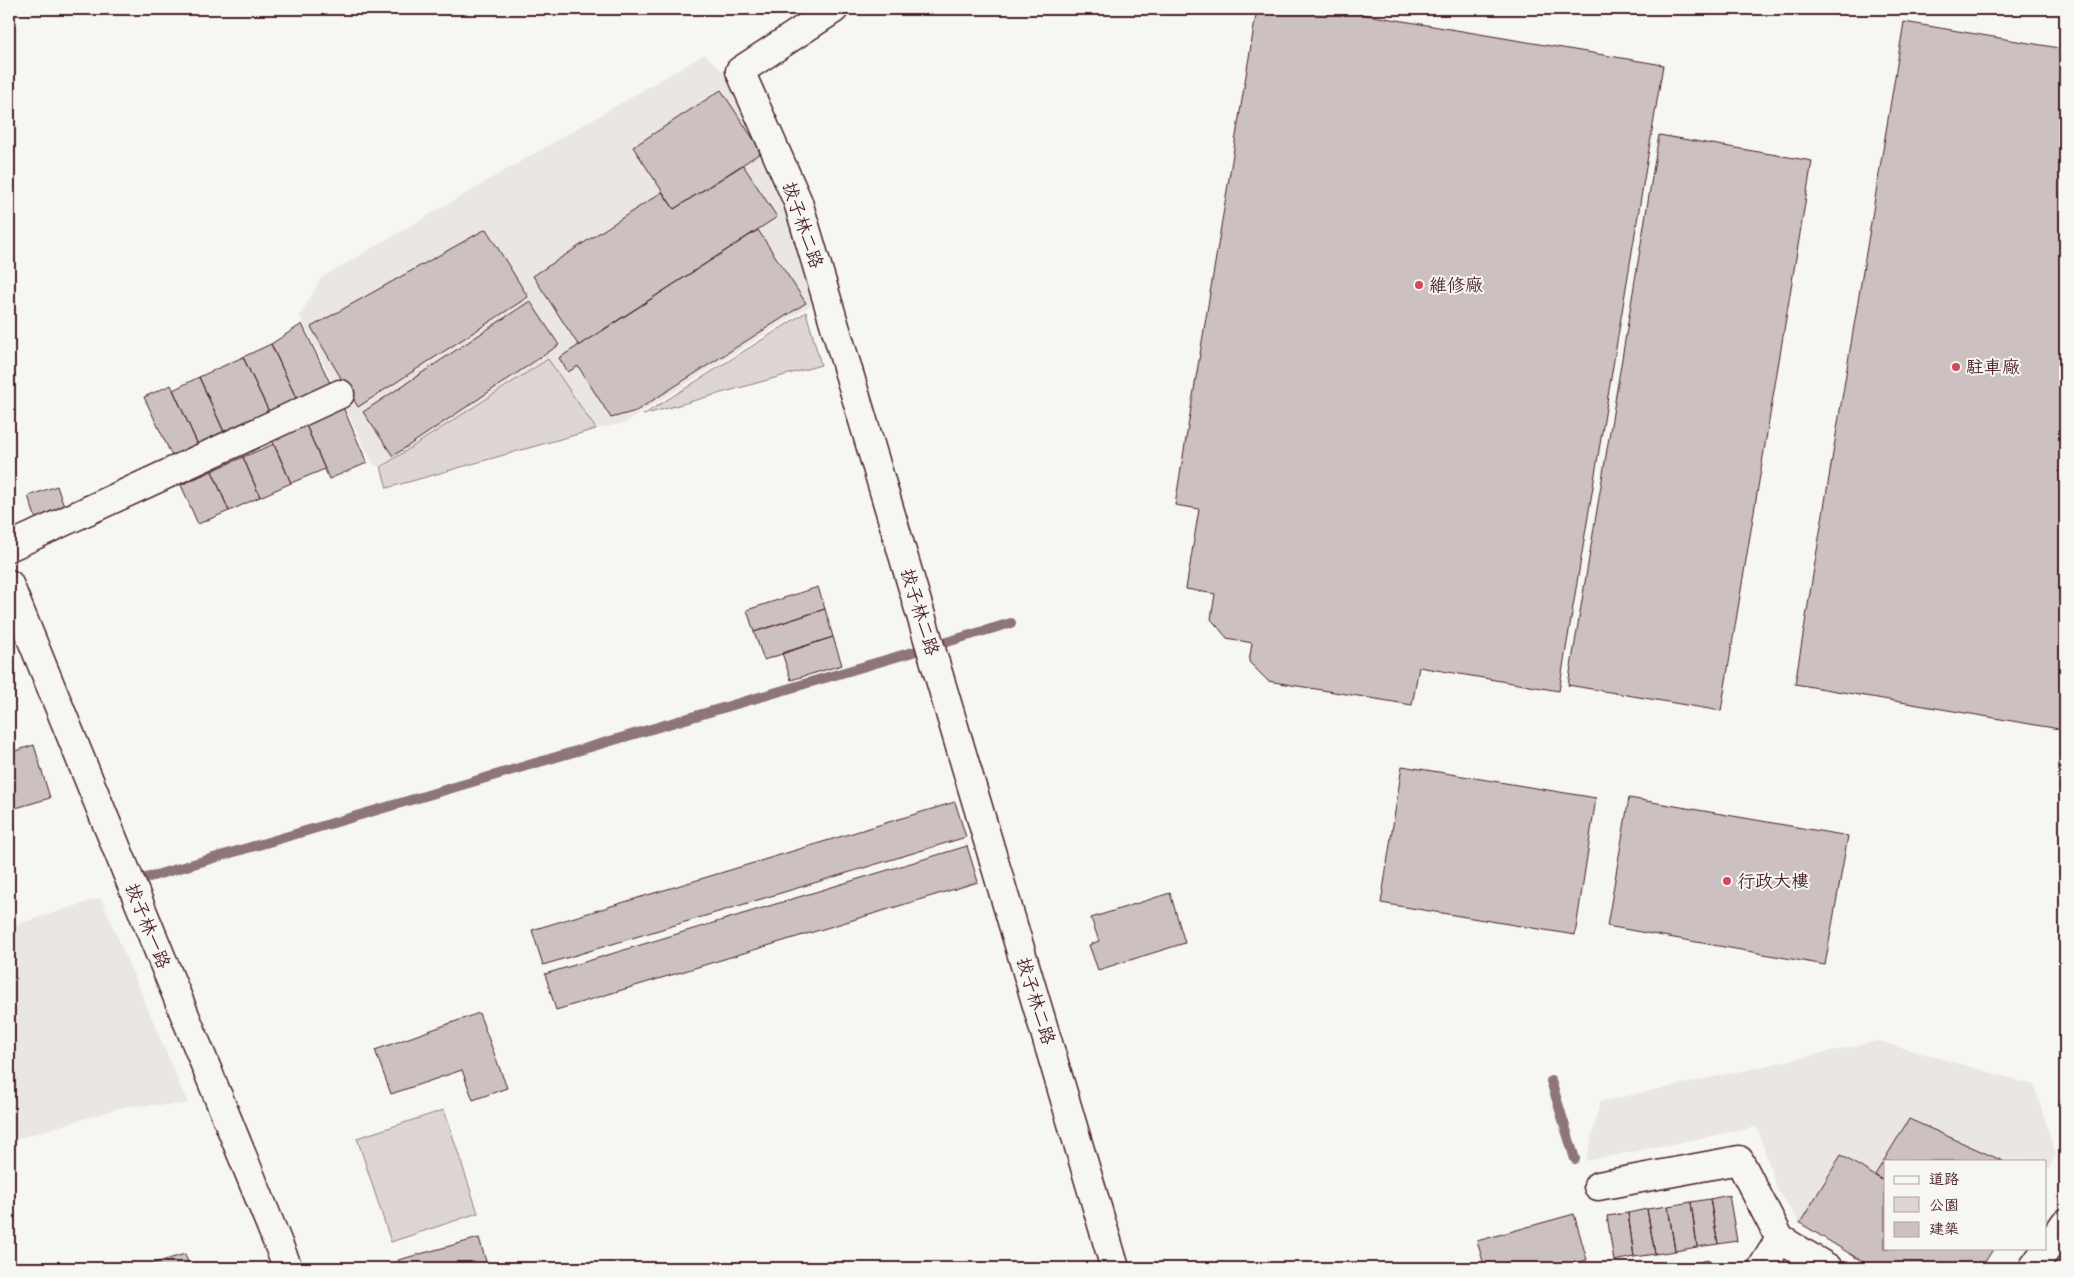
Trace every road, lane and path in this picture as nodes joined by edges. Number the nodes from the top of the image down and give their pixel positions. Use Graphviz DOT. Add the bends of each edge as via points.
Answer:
graph roads {
  1 [pos="834,9"];
  2 [pos="340,394"];
  3 [pos="9,547"];
  4 [pos="9,584"];
  5 [pos="1598,1186"];
  6 [pos="2065,1223"];
  7 [pos="1780,1239"];
  8 [pos="2046,1250"];
  9 [pos="2046,1250"];
  10 [pos="288,1268"];
  11 [pos="1113,1268"];
  12 [pos="1762,1268"];
  13 [pos="1828,1268"];
  14 [pos="2033,1268"];
  1 -- 11 [label="street, 拔子林二路" via="740,71 798,202"];
  2 -- 3 [label="street"];
  4 -- 10 [label="street, 拔子林一路"];
  5 -- 7 [label="street" via="1739,1160"];
  6 -- 8 [label="street"];
  7 -- 12 [label="street"];
  7 -- 13 [label="street"];
  9 -- 14 [label="street"];
}
